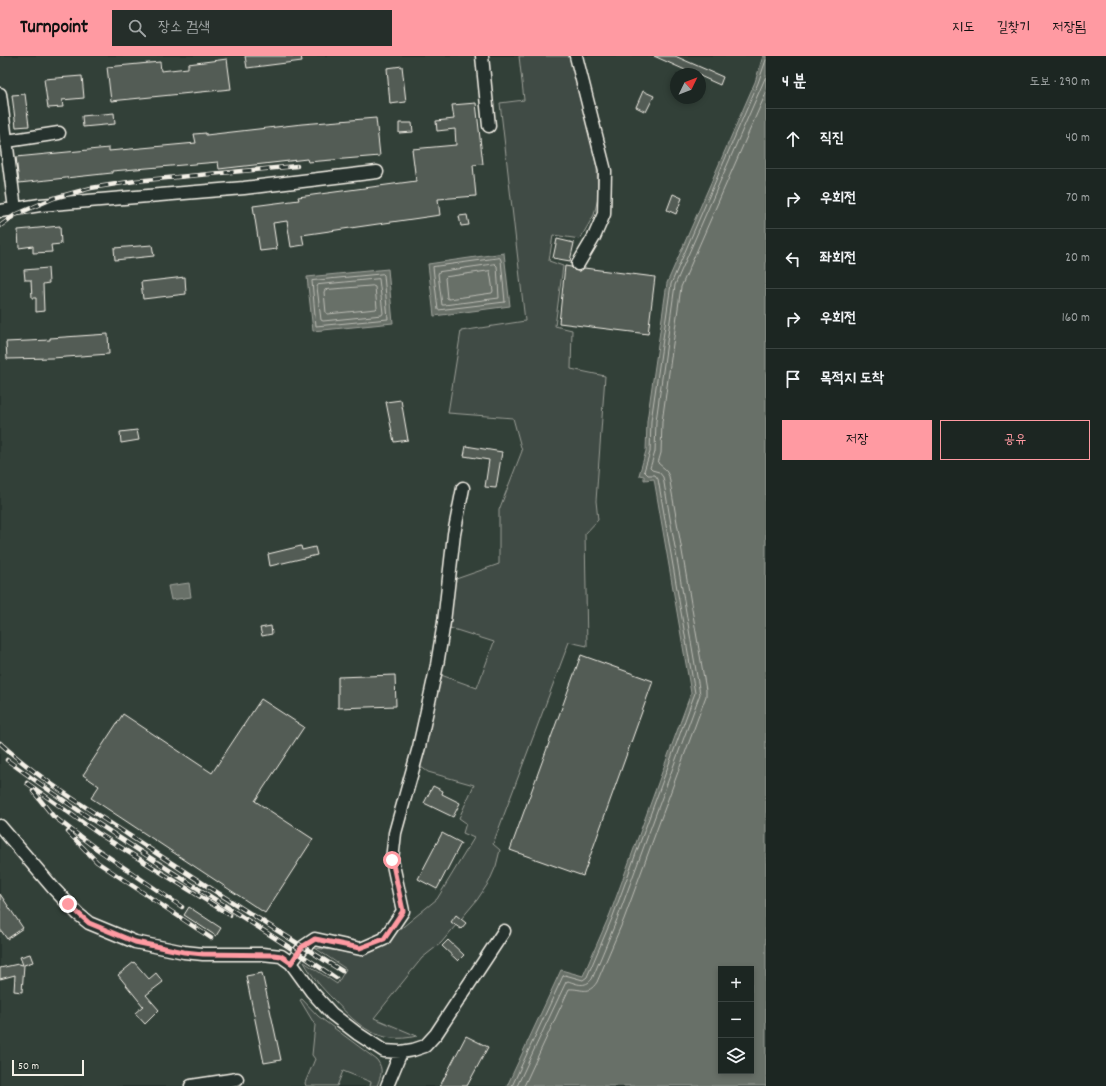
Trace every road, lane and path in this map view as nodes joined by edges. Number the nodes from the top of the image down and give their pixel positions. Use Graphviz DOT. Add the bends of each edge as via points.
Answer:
graph roads {
  1 [pos="482,56"];
  2 [pos="576,56"];
  3 [pos="0,94"];
  4 [pos="489,126"];
  5 [pos="59,133"];
  6 [pos="7,141"];
  7 [pos="377,172"];
  8 [pos="15,209"];
  9 [pos="0,211"];
  10 [pos="578,264"];
  11 [pos="463,488"];
  12 [pos="0,826"];
  13 [pos="504,931"];
  14 [pos="291,963"];
  15 [pos="401,1052"];
  16 [pos="237,1079"];
  17 [pos="191,1086"];
  18 [pos="387,1086"];
  1 -- 4 [label="street"];
  2 -- 10 [label="street" via="605,171 604,214"];
  3 -- 6 [label="street"];
  5 -- 6 [label="street"];
  6 -- 8 [label="street"];
  7 -- 8 [label="street" via="244,188"];
  8 -- 9 [label="street"];
  11 -- 14 [label="street" via="454,534 437,665 395,833 392,860 403,911 384,939 360,948 315,939 302,947"];
  12 -- 14 [label="street" via="54,889 89,923 135,942 184,952 274,955 281,956"];
  13 -- 15 [label="street" via="436,1034 425,1046"];
  14 -- 15 [label="street" via="332,1014 384,1051"];
  15 -- 18 [label="street"];
  16 -- 17 [label="street"];
}
